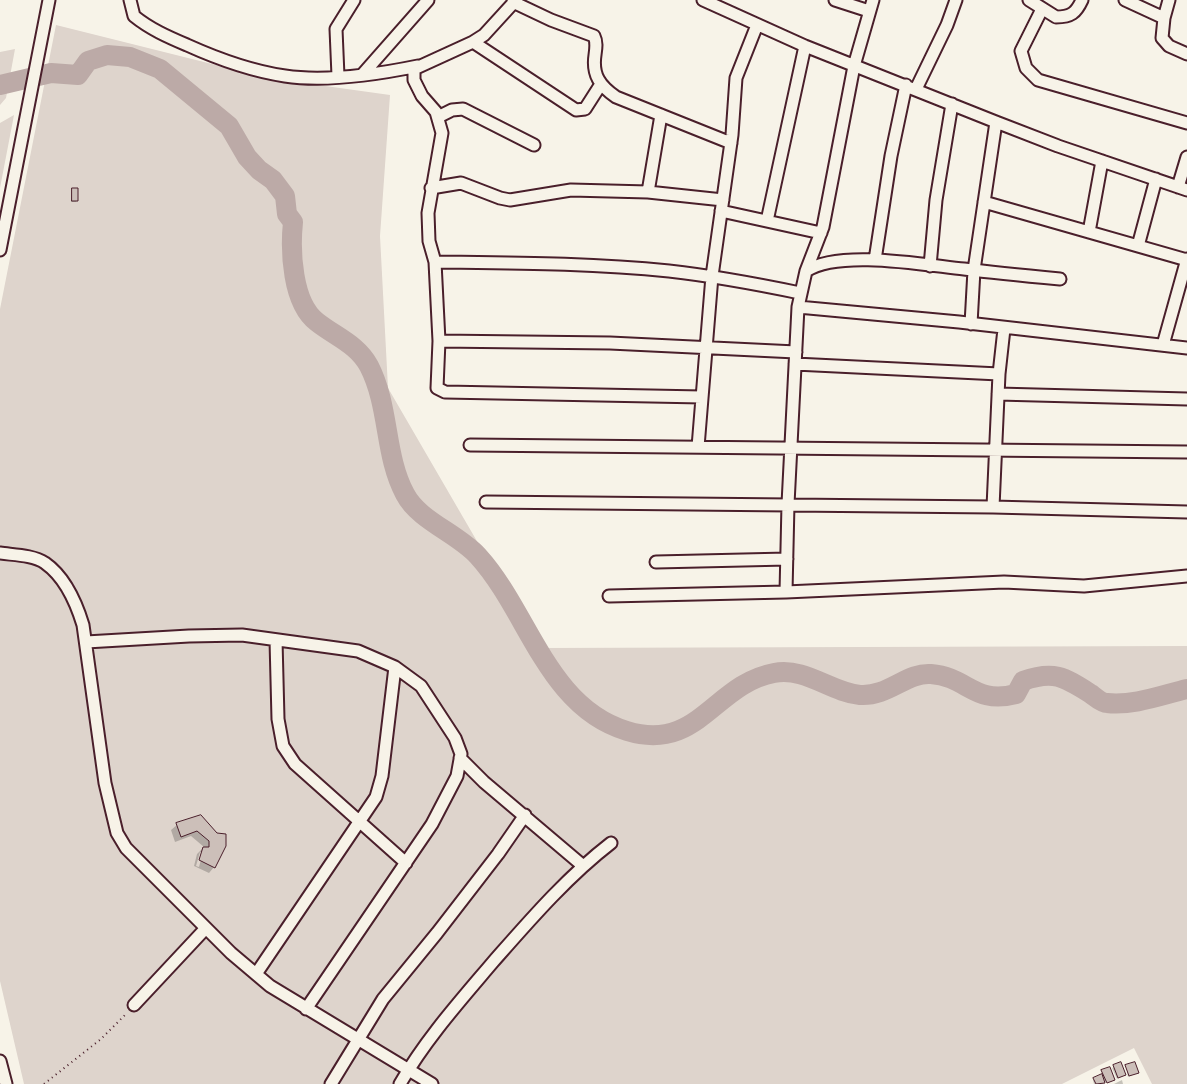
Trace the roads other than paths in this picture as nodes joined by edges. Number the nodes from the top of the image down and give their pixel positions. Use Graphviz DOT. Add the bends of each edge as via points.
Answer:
graph roads {
  1 [pos="49,0"];
  2 [pos="130,0"];
  3 [pos="354,0"];
  4 [pos="428,0"];
  5 [pos="703,0"];
  6 [pos="835,0"];
  7 [pos="956,0"];
  8 [pos="1030,0"];
  9 [pos="1082,0"];
  10 [pos="1125,0"];
  11 [pos="1169,0"];
  12 [pos="514,1"];
  13 [pos="871,6"];
  14 [pos="1042,9"];
  15 [pos="1164,18"];
  16 [pos="756,25"];
  17 [pos="473,42"];
  18 [pos="806,46"];
  19 [pos="1187,54"];
  20 [pos="418,66"];
  21 [pos="854,66"];
  22 [pos="362,74"];
  23 [pos="338,76"];
  24 [pos="601,84"];
  25 [pos="911,87"];
  26 [pos="952,104"];
  27 [pos="660,115"];
  28 [pos="438,116"];
  29 [pos="996,122"];
  30 [pos="1187,123"];
  31 [pos="731,143"];
  32 [pos="534,145"];
  33 [pos="1187,157"];
  34 [pos="1102,161"];
  35 [pos="1156,179"];
  36 [pos="431,188"];
  37 [pos="1183,188"];
  38 [pos="648,192"];
  39 [pos="984,202"];
  40 [pos="722,206"];
  41 [pos="767,221"];
  42 [pos="1089,232"];
  43 [pos="821,233"];
  44 [pos="1138,246"];
  45 [pos="0,250"];
  46 [pos="875,260"];
  47 [pos="1187,260"];
  48 [pos="435,262"];
  49 [pos="930,266"];
  50 [pos="974,270"];
  51 [pos="806,271"];
  52 [pos="712,276"];
  53 [pos="1060,279"];
  54 [pos="800,293"];
  55 [pos="798,308"];
  56 [pos="971,324"];
  57 [pos="1004,329"];
  58 [pos="440,341"];
  59 [pos="1163,346"];
  60 [pos="705,348"];
  61 [pos="1187,348"];
  62 [pos="796,358"];
  63 [pos="998,374"];
  64 [pos="998,394"];
  65 [pos="702,397"];
  66 [pos="1187,399"];
  67 [pos="470,444"];
  68 [pos="698,447"];
  69 [pos="791,448"];
  70 [pos="995,451"];
  71 [pos="1187,452"];
  72 [pos="486,502"];
  73 [pos="788,504"];
  74 [pos="993,507"];
  75 [pos="1187,512"];
  76 [pos="0,553"];
  77 [pos="787,559"];
  78 [pos="656,562"];
  79 [pos="1187,576"];
  80 [pos="786,592"];
  81 [pos="609,596"];
  82 [pos="276,640"];
  83 [pos="86,642"];
  84 [pos="395,667"];
  85 [pos="460,758"];
  86 [pos="525,816"];
  87 [pos="359,822"];
  88 [pos="611,843"];
  89 [pos="406,863"];
  90 [pos="582,865"];
  91 [pos="206,928"];
  92 [pos="256,974"];
  93 [pos="134,1005"];
  94 [pos="306,1009"];
  95 [pos="357,1040"];
  96 [pos="0,1061"];
  97 [pos="408,1070"];
  98 [pos="6,1084"];
  99 [pos="331,1084"];
  100 [pos="400,1084"];
  101 [pos="432,1084"];
  1 -- 45 [label="street"];
  2 -- 23 [label="street" via="131,12 144,24 208,55 286,76"];
  3 -- 23 [label="street" via="336,29"];
  4 -- 22 [label="street"];
  5 -- 16 [label="street"];
  6 -- 13 [label="street"];
  7 -- 25 [label="street" via="947,25"];
  8 -- 14 [label="street"];
  9 -- 14 [label="street" via="1078,10 1067,17 1056,17"];
  10 -- 15 [label="street"];
  11 -- 15 [label="street"];
  12 -- 17 [label="street"];
  12 -- 24 [label="street" via="551,20 594,36 594,71"];
  13 -- 21 [label="street"];
  14 -- 30 [label="street" via="1021,51 1026,68 1038,80"];
  15 -- 19 [label="street" via="1164,43"];
  16 -- 18 [label="street"];
  16 -- 31 [label="street" via="736,78"];
  17 -- 20 [label="street"];
  17 -- 24 [label="street" via="576,110 585,109"];
  18 -- 21 [label="street"];
  18 -- 41 [label="street"];
  20 -- 22 [label="street"];
  20 -- 28 [label="street" via="414,69 414,80"];
  21 -- 25 [label="street"];
  21 -- 43 [label="street"];
  22 -- 23 [label="street"];
  24 -- 27 [label="street" via="616,97"];
  25 -- 26 [label="street"];
  25 -- 46 [label="street" via="891,156"];
  26 -- 29 [label="street"];
  26 -- 49 [label="street" via="936,200"];
  27 -- 31 [label="street"];
  27 -- 38 [label="street"];
  28 -- 32 [label="street" via="463,109"];
  28 -- 36 [label="street" via="442,133"];
  29 -- 34 [label="street"];
  29 -- 39 [label="street"];
  31 -- 40 [label="street"];
  33 -- 37 [label="street"];
  34 -- 35 [label="street"];
  34 -- 42 [label="street"];
  35 -- 37 [label="street"];
  35 -- 44 [label="street"];
  36 -- 38 [label="street" via="461,183 510,200 571,190"];
  36 -- 48 [label="street" via="428,230"];
  38 -- 40 [label="street"];
  39 -- 42 [label="street"];
  39 -- 50 [label="street"];
  40 -- 41 [label="street"];
  40 -- 52 [label="street"];
  41 -- 43 [label="street"];
  42 -- 44 [label="street"];
  43 -- 51 [label="street"];
  44 -- 47 [label="street"];
  46 -- 49 [label="street"];
  46 -- 51 [label="street" via="833,262 813,266"];
  47 -- 59 [label="street"];
  48 -- 52 [label="street" via="572,264"];
  48 -- 58 [label="street"];
  49 -- 50 [label="street"];
  50 -- 53 [label="street"];
  50 -- 56 [label="street"];
  51 -- 54 [label="street"];
  52 -- 54 [label="street"];
  52 -- 60 [label="street"];
  54 -- 55 [label="street"];
  55 -- 56 [label="street"];
  55 -- 62 [label="street"];
  56 -- 57 [label="street"];
  57 -- 59 [label="street"];
  57 -- 63 [label="street"];
  58 -- 60 [label="street"];
  58 -- 65 [label="street" via="436,383 439,390 445,392"];
  59 -- 61 [label="street"];
  60 -- 62 [label="street"];
  60 -- 65 [label="street"];
  62 -- 63 [label="street"];
  62 -- 69 [label="street"];
  63 -- 64 [label="street"];
  64 -- 66 [label="street"];
  64 -- 70 [label="street"];
  65 -- 68 [label="street"];
  67 -- 68 [label="street"];
  68 -- 69 [label="street"];
  69 -- 70 [label="street"];
  69 -- 73 [label="street"];
  70 -- 71 [label="street"];
  70 -- 74 [label="street"];
  72 -- 73 [label="street"];
  73 -- 74 [label="street"];
  73 -- 77 [label="street"];
  74 -- 75 [label="street"];
  76 -- 83 [label="street" via="44,562 60,578 76,603"];
  77 -- 78 [label="street"];
  77 -- 80 [label="street"];
  79 -- 80 [label="street" via="1084,586 1004,582"];
  80 -- 81 [label="street"];
  82 -- 83 [label="street" via="215,635"];
  82 -- 84 [label="street" via="358,651"];
  82 -- 87 [label="street" via="278,719 283,746 294,764"];
  83 -- 91 [label="street" via="105,783 117,833 126,848"];
  84 -- 85 [label="street" via="421,686 455,738"];
  84 -- 87 [label="street" via="382,776 376,797"];
  85 -- 86 [label="street"];
  85 -- 89 [label="street" via="457,776 432,824"];
  86 -- 90 [label="street"];
  86 -- 95 [label="street" via="444,925 383,999"];
  87 -- 89 [label="street"];
  87 -- 92 [label="street"];
  88 -- 90 [label="street"];
  89 -- 94 [label="street"];
  90 -- 97 [label="street" via="450,1012"];
  91 -- 92 [label="street"];
  91 -- 93 [label="street"];
  92 -- 94 [label="street"];
  94 -- 95 [label="street"];
  95 -- 97 [label="street"];
  95 -- 99 [label="street"];
  96 -- 98 [label="street"];
  97 -- 100 [label="street"];
  97 -- 101 [label="street"];
}
